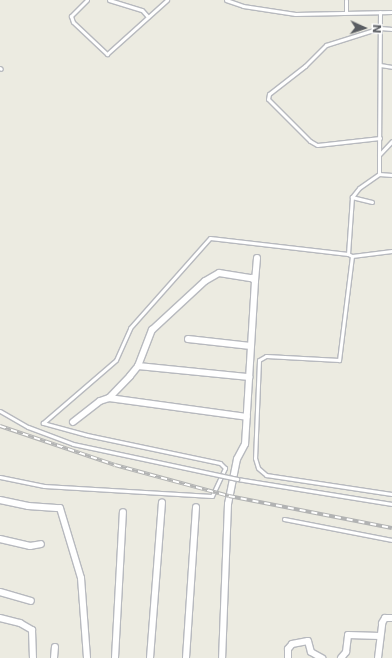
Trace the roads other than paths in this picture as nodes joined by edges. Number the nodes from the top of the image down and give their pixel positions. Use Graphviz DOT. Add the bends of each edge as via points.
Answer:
graph roads {
  1 [pos="87,0"];
  2 [pos="109,0"];
  3 [pos="167,0"];
  4 [pos="226,0"];
  5 [pos="346,0"];
  6 [pos="346,12"];
  7 [pos="380,12"];
  8 [pos="392,12"];
  9 [pos="148,17"];
  10 [pos="380,28"];
  11 [pos="392,29"];
  12 [pos="380,65"];
  13 [pos="392,67"];
  14 [pos="380,138"];
  15 [pos="392,141"];
  16 [pos="380,155"];
  17 [pos="379,174"];
  18 [pos="392,175"];
  19 [pos="352,197"];
  20 [pos="372,202"];
  21 [pos="392,250"];
  22 [pos="348,254"];
  23 [pos="352,256"];
  24 [pos="257,258"];
  25 [pos="255,281"];
  26 [pos="188,339"];
  27 [pos="251,346"];
  28 [pos="138,366"];
  29 [pos="249,377"];
  30 [pos="109,398"];
  31 [pos="0,411"];
  32 [pos="247,417"];
  33 [pos="73,422"];
  34 [pos="0,477"];
  35 [pos="392,494"];
  36 [pos="0,500"];
  37 [pos="162,502"];
  38 [pos="392,504"];
  39 [pos="196,506"];
  40 [pos="123,512"];
  41 [pos="284,519"];
  42 [pos="0,539"];
  43 [pos="392,540"];
  44 [pos="41,544"];
  45 [pos="0,592"];
  46 [pos="31,601"];
  47 [pos="0,618"];
  48 [pos="392,618"];
  49 [pos="380,636"];
  50 [pos="54,647"];
  51 [pos="33,658"];
  52 [pos="54,658"];
  53 [pos="87,658"];
  54 [pos="115,658"];
  55 [pos="150,658"];
  56 [pos="186,658"];
  57 [pos="222,658"];
  58 [pos="288,658"];
  59 [pos="322,658"];
  60 [pos="341,658"];
  61 [pos="378,658"];
  1 -- 9 [label="lane" via="71,16 73,22 107,54"];
  2 -- 9 [label="lane" via="142,10"];
  3 -- 9 [label="lane"];
  4 -- 6 [label="lane" via="243,6 295,14"];
  5 -- 6 [label="lane"];
  6 -- 7 [label="lane"];
  7 -- 8 [label="lane"];
  7 -- 10 [label="lane"];
  10 -- 11 [label="lane"];
  10 -- 12 [label="lane"];
  10 -- 14 [label="lane" via="326,45 305,66 269,94 268,99 317,145"];
  12 -- 13 [label="lane"];
  12 -- 14 [label="lane"];
  14 -- 16 [label="lane"];
  15 -- 16 [label="lane"];
  16 -- 17 [label="lane"];
  17 -- 18 [label="lane"];
  17 -- 19 [label="lane" via="359,188"];
  19 -- 20 [label="lane"];
  19 -- 22 [label="lane"];
  21 -- 23 [label="lane"];
  22 -- 23 [label="lane"];
  22 -- 34 [label="lane" via="210,238 130,328 116,360 43,423 220,463 225,468 212,496 44,486"];
  23 -- 35 [label="lane" via="339,360 266,356 259,360 255,458 258,468 266,475"];
  24 -- 25 [label="street"];
  25 -- 27 [label="street"];
  25 -- 28 [label="street" via="252,278 219,274 204,281 152,330"];
  26 -- 27 [label="street"];
  27 -- 29 [label="street"];
  28 -- 29 [label="street"];
  28 -- 30 [label="street"];
  29 -- 32 [label="street"];
  30 -- 32 [label="street"];
  30 -- 33 [label="street" via="100,401"];
  31 -- 38 [label="lane, bridge" via="28,427 73,444 237,479"];
  32 -- 57 [label="street" via="245,444 237,459 228,504"];
  36 -- 53 [label="street" via="28,506 60,508 81,578"];
  37 -- 55 [label="street"];
  39 -- 56 [label="street"];
  40 -- 54 [label="street"];
  41 -- 43 [label="lane"];
  42 -- 44 [label="street" via="30,546"];
  45 -- 46 [label="street"];
  47 -- 51 [label="street" via="20,623 32,630"];
  48 -- 49 [label="street" via="384,619"];
  49 -- 60 [label="street" via="348,635 346,652"];
  49 -- 61 [label="street"];
  50 -- 52 [label="street"];
  58 -- 59 [label="street" via="288,649 292,644 308,641 311,652"];
}
